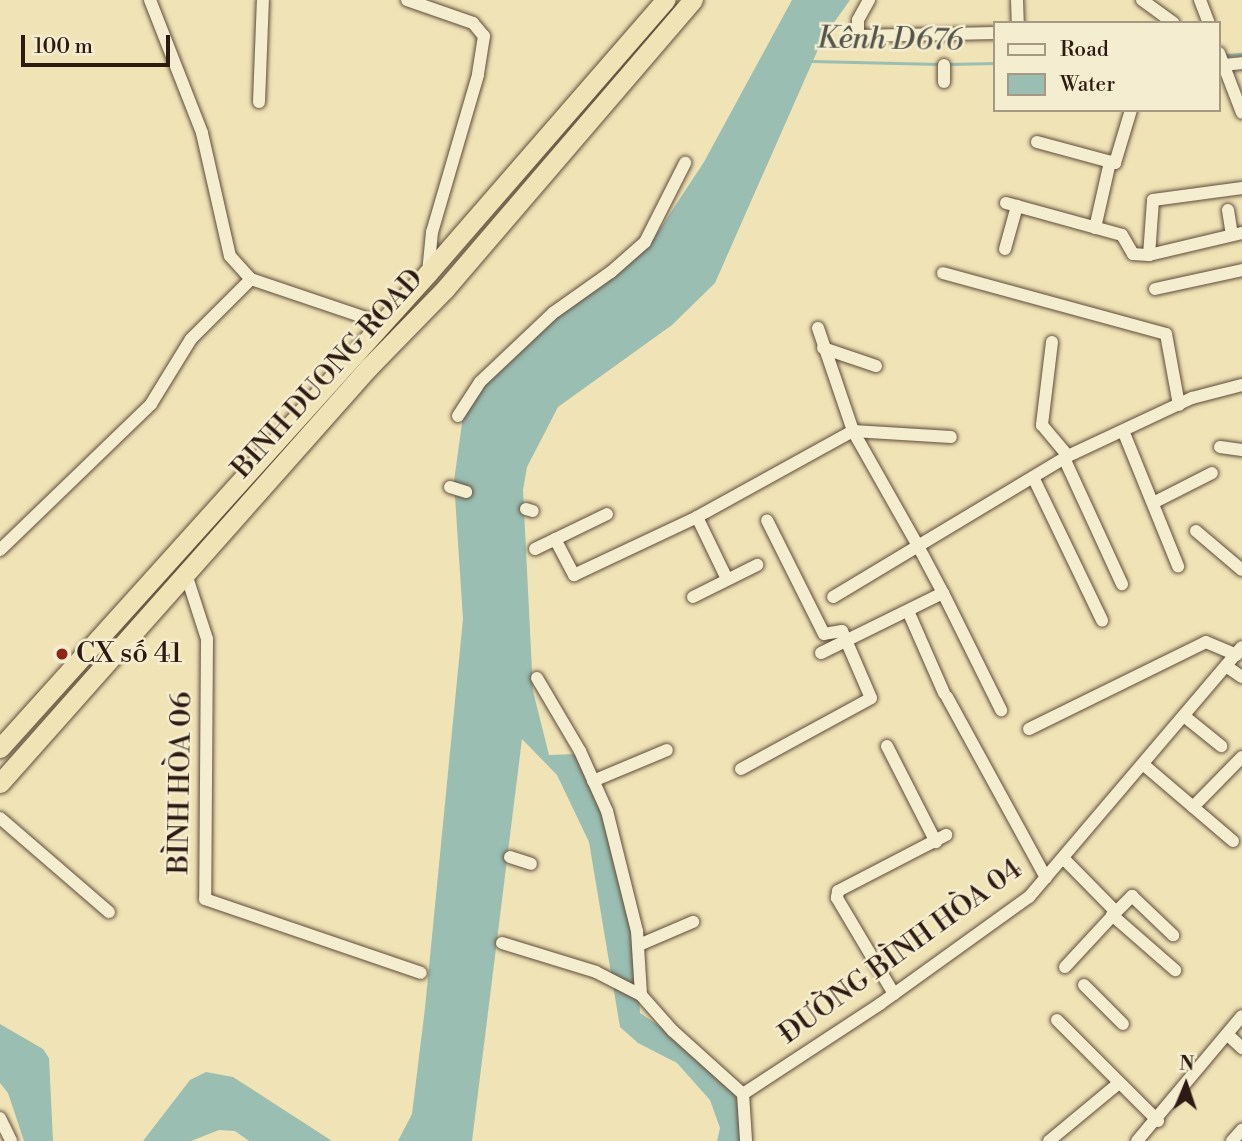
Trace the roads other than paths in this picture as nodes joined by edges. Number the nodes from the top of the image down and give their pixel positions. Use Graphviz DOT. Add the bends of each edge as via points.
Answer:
graph roads {
  1 [pos="150,0"];
  2 [pos="263,0"];
  3 [pos="407,0"];
  4 [pos="665,0"];
  5 [pos="693,0"];
  6 [pos="869,0"];
  7 [pos="1017,0"];
  8 [pos="1142,0"];
  9 [pos="1200,0"];
  10 [pos="1018,21"];
  11 [pos="1171,21"];
  12 [pos="1206,21"];
  13 [pos="993,33"];
  14 [pos="1221,58"];
  15 [pos="1242,64"];
  16 [pos="944,65"];
  17 [pos="944,82"];
  18 [pos="259,102"];
  19 [pos="1130,112"];
  20 [pos="1242,113"];
  21 [pos="1037,142"];
  22 [pos="1110,162"];
  23 [pos="685,163"];
  24 [pos="1242,188"];
  25 [pos="1228,210"];
  26 [pos="1095,228"];
  27 [pos="1237,234"];
  28 [pos="1006,249"];
  29 [pos="1149,255"];
  30 [pos="1242,270"];
  31 [pos="428,273"];
  32 [pos="943,274"];
  33 [pos="251,279"];
  34 [pos="445,289"];
  35 [pos="1156,289"];
  36 [pos="381,323"];
  37 [pos="818,328"];
  38 [pos="1052,342"];
  39 [pos="823,348"];
  40 [pos="876,366"];
  41 [pos="1242,385"];
  42 [pos="1179,405"];
  43 [pos="458,416"];
  44 [pos="853,431"];
  45 [pos="1124,432"];
  46 [pos="951,437"];
  47 [pos="1220,447"];
  48 [pos="1242,450"];
  49 [pos="1066,457"];
  50 [pos="1212,472"];
  51 [pos="1034,479"];
  52 [pos="450,487"];
  53 [pos="466,492"];
  54 [pos="1153,503"];
  55 [pos="607,514"];
  56 [pos="697,517"];
  57 [pos="766,520"];
  58 [pos="1196,531"];
  59 [pos="5,535"];
  60 [pos="555,539"];
  61 [pos="918,546"];
  62 [pos="534,549"];
  63 [pos="0,550"];
  64 [pos="757,565"];
  65 [pos="1178,566"];
  66 [pos="1242,570"];
  67 [pos="186,574"];
  68 [pos="727,579"];
  69 [pos="149,582"];
  70 [pos="1122,584"];
  71 [pos="943,593"];
  72 [pos="167,596"];
  73 [pos="693,597"];
  74 [pos="833,597"];
  75 [pos="908,611"];
  76 [pos="1102,620"];
  77 [pos="846,641"];
  78 [pos="1239,651"];
  79 [pos="821,653"];
  80 [pos="1226,666"];
  81 [pos="1242,677"];
  82 [pos="537,678"];
  83 [pos="1001,710"];
  84 [pos="1184,716"];
  85 [pos="1028,729"];
  86 [pos="16,731"];
  87 [pos="34,745"];
  88 [pos="887,746"];
  89 [pos="1221,747"];
  90 [pos="0,748"];
  91 [pos="667,750"];
  92 [pos="1242,757"];
  93 [pos="1144,765"];
  94 [pos="741,769"];
  95 [pos="593,781"];
  96 [pos="0,783"];
  97 [pos="1194,807"];
  98 [pos="0,818"];
  99 [pos="1233,841"];
  100 [pos="510,857"];
  101 [pos="1064,859"];
  102 [pos="531,864"];
  103 [pos="1046,878"];
  104 [pos="109,912"];
  105 [pos="1114,913"];
  106 [pos="693,922"];
  107 [pos="1173,935"];
  108 [pos="502,943"];
  109 [pos="639,945"];
  110 [pos="1065,967"];
  111 [pos="1175,970"];
  112 [pos="418,973"];
  113 [pos="1084,985"];
  114 [pos="894,994"];
  115 [pos="641,995"];
  116 [pos="1242,1016"];
  117 [pos="1057,1020"];
  118 [pos="1123,1024"];
  119 [pos="1227,1034"];
  120 [pos="1242,1048"];
  121 [pos="1119,1083"];
  122 [pos="743,1094"];
  123 [pos="0,1118"];
  124 [pos="1158,1121"];
  125 [pos="1242,1130"];
  126 [pos="11,1141"];
  127 [pos="746,1141"];
  128 [pos="1049,1141"];
  129 [pos="1137,1141"];
  130 [pos="1232,1141"];
  1 -- 33 [label="street" via="202,133 230,256"];
  2 -- 18 [label="street"];
  3 -- 31 [label="street" via="473,23 484,36 478,75 432,232"];
  4 -- 31 [label="highway, BINH DUONG ROAD"];
  5 -- 34 [label="highway, BINH DUONG ROAD"];
  6 -- 13 [label="street" via="858,20 858,36 944,40"];
  7 -- 10 [label="street"];
  8 -- 11 [label="street"];
  9 -- 12 [label="street"];
  14 -- 15 [label="street"];
  14 -- 20 [label="street"];
  16 -- 17 [label="street"];
  19 -- 22 [label="street" via="1115,163"];
  21 -- 22 [label="street"];
  22 -- 26 [label="street"];
  23 -- 43 [label="street" via="645,242 553,313 480,382"];
  24 -- 29 [label="street" via="1153,200"];
  25 -- 27 [label="street"];
  26 -- 28 [label="street" via="1011,205"];
  26 -- 29 [label="street" via="1126,238 1133,254"];
  27 -- 29 [label="street"];
  30 -- 35 [label="street"];
  31 -- 34 [label="highway"];
  31 -- 36 [label="highway, BINH DUONG ROAD"];
  32 -- 42 [label="street" via="1166,334"];
  33 -- 36 [label="street"];
  33 -- 59 [label="street" via="191,339 151,404"];
  34 -- 67 [label="highway, BINH DUONG ROAD"];
  36 -- 69 [label="highway, BINH DUONG ROAD"];
  37 -- 39 [label="street"];
  38 -- 49 [label="street" via="1042,425"];
  39 -- 40 [label="street"];
  39 -- 44 [label="street"];
  41 -- 42 [label="street"];
  42 -- 45 [label="street"];
  44 -- 46 [label="street"];
  44 -- 56 [label="street"];
  44 -- 61 [label="street"];
  45 -- 49 [label="street"];
  45 -- 54 [label="street"];
  47 -- 48 [label="street"];
  49 -- 51 [label="street"];
  49 -- 70 [label="street"];
  50 -- 54 [label="street"];
  51 -- 61 [label="street"];
  51 -- 76 [label="street"];
  52 -- 53 [label="street"];
  54 -- 65 [label="street"];
  55 -- 60 [label="street"];
  56 -- 60 [label="street" via="574,575"];
  56 -- 68 [label="street"];
  57 -- 77 [label="street" via="824,634 841,630"];
  58 -- 66 [label="street"];
  59 -- 63 [label="street"];
  60 -- 62 [label="street"];
  61 -- 71 [label="street"];
  61 -- 74 [label="street"];
  64 -- 68 [label="street"];
  67 -- 72 [label="highway, BINH DUONG ROAD"];
  67 -- 112 [label="street, BÌNH HÒA 06" via="207,639 205,899"];
  68 -- 73 [label="street"];
  69 -- 72 [label="highway"];
  69 -- 86 [label="highway, BINH DUONG ROAD"];
  71 -- 75 [label="street"];
  71 -- 83 [label="street"];
  72 -- 87 [label="highway, BINH DUONG ROAD"];
  75 -- 77 [label="street"];
  75 -- 103 [label="street" via="945,695"];
  77 -- 79 [label="street"];
  77 -- 94 [label="street" via="871,694 869,701"];
  78 -- 80 [label="street, ĐƯỜNG BÌNH HÒA 04"];
  78 -- 85 [label="street" via="1206,642"];
  80 -- 81 [label="street"];
  80 -- 84 [label="street, ĐƯỜNG BÌNH HÒA 04"];
  82 -- 95 [label="street"];
  84 -- 89 [label="street"];
  84 -- 93 [label="street, ĐƯỜNG BÌNH HÒA 04"];
  86 -- 87 [label="highway"];
  86 -- 90 [label="highway, BINH DUONG ROAD"];
  87 -- 96 [label="highway, BINH DUONG ROAD"];
  88 -- 114 [label="street" via="941,838 838,891 837,898"];
  91 -- 95 [label="street"];
  92 -- 97 [label="street"];
  93 -- 97 [label="street"];
  93 -- 101 [label="street, ĐƯỜNG BÌNH HÒA 04"];
  95 -- 109 [label="street" via="607,811"];
  97 -- 99 [label="street"];
  98 -- 104 [label="street"];
  100 -- 102 [label="street"];
  101 -- 103 [label="street, ĐƯỜNG BÌNH HÒA 04"];
  101 -- 105 [label="street"];
  103 -- 114 [label="street, ĐƯỜNG BÌNH HÒA 04" via="1029,897"];
  105 -- 107 [label="street" via="1132,896"];
  105 -- 110 [label="street"];
  105 -- 111 [label="street"];
  106 -- 109 [label="street"];
  108 -- 115 [label="street" via="597,972 614,985"];
  109 -- 115 [label="street"];
  113 -- 118 [label="street"];
  114 -- 122 [label="street, ĐƯỜNG BÌNH HÒA 04"];
  115 -- 122 [label="street" via="673,1031"];
  116 -- 119 [label="street"];
  117 -- 121 [label="street" via="1095,1053"];
  119 -- 120 [label="street"];
  119 -- 124 [label="street"];
  121 -- 124 [label="street"];
  121 -- 128 [label="street"];
  122 -- 127 [label="street"];
  123 -- 126 [label="street"];
  124 -- 129 [label="street"];
  125 -- 130 [label="street"];
}
